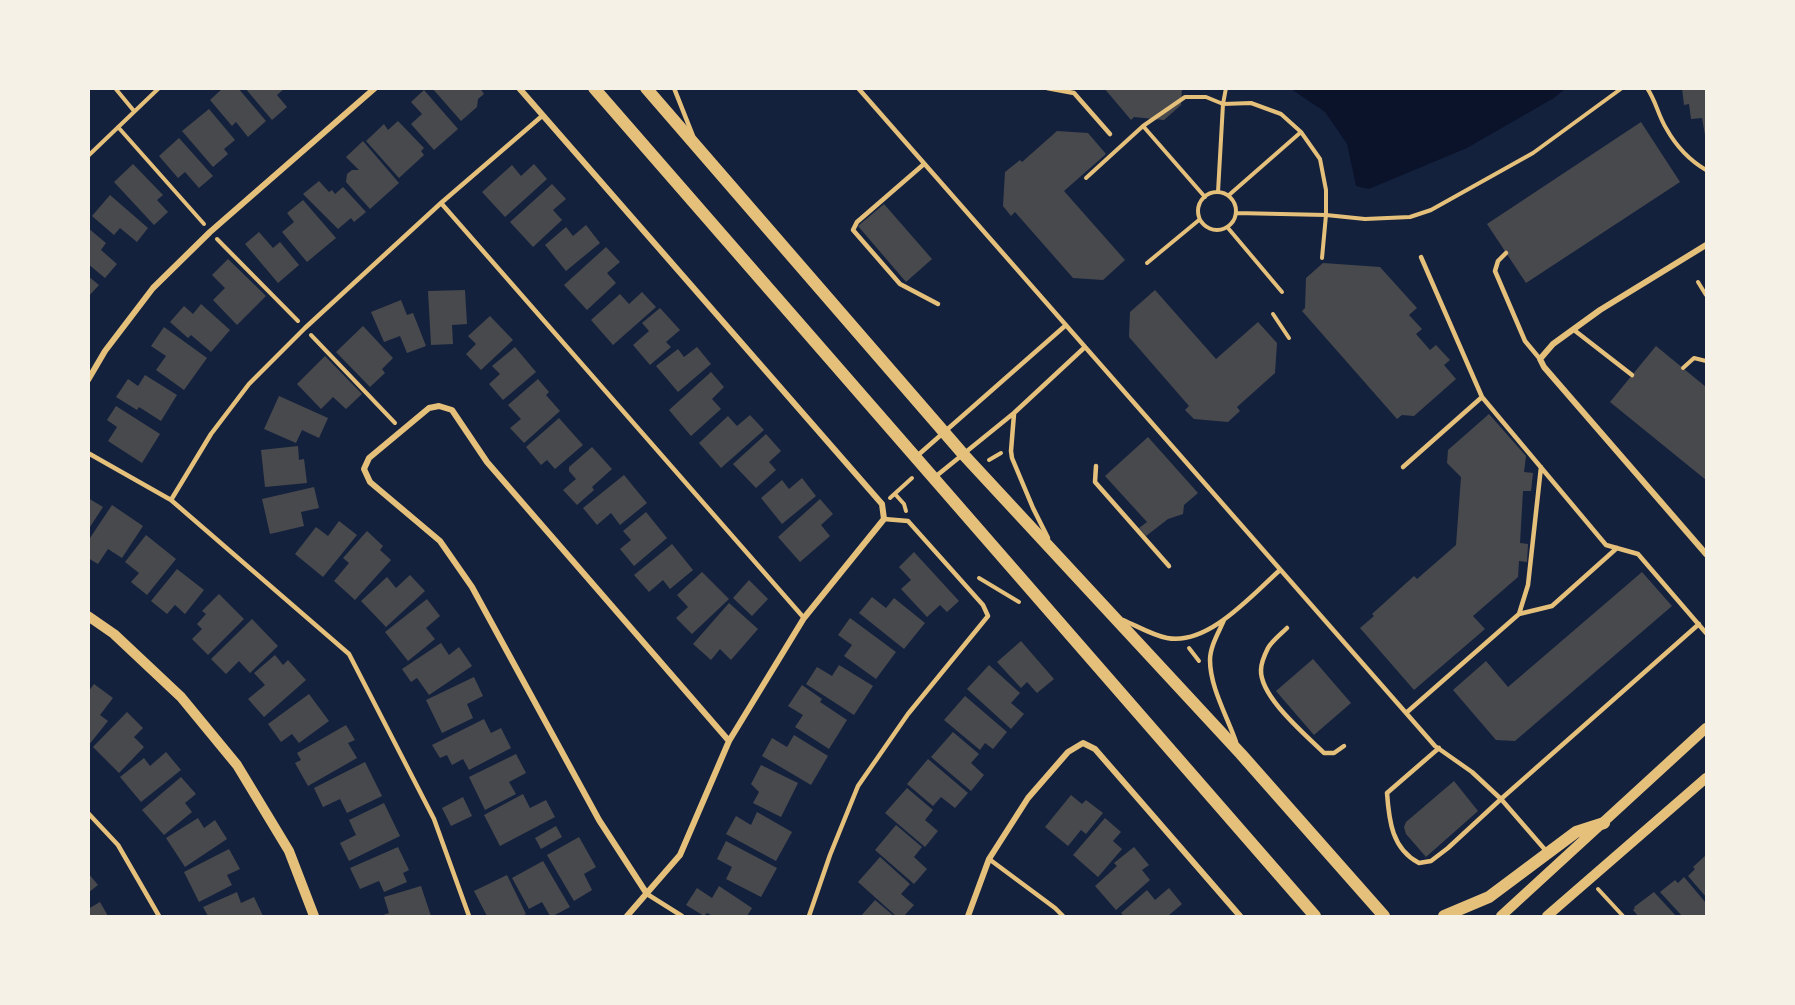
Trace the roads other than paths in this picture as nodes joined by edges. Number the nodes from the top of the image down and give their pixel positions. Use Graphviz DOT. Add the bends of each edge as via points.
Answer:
graph roads {
  1 [pos="375,88"];
  2 [pos="519,88"];
  3 [pos="594,88"];
  4 [pos="646,88"];
  5 [pos="674,88"];
  6 [pos="858,88"];
  7 [pos="1047,88"];
  8 [pos="542,116"];
  9 [pos="1110,134"];
  10 [pos="698,147"];
  11 [pos="924,164"];
  12 [pos="441,203"];
  13 [pos="1707,245"];
  14 [pos="1506,253"];
  15 [pos="1421,257"];
  16 [pos="938,304"];
  17 [pos="1065,325"];
  18 [pos="1574,330"];
  19 [pos="1085,347"];
  20 [pos="1540,359"];
  21 [pos="1632,375"];
  22 [pos="88,380"];
  23 [pos="1482,396"];
  24 [pos="1014,413"];
  25 [pos="945,432"];
  26 [pos="88,453"];
  27 [pos="963,453"];
  28 [pos="915,458"];
  29 [pos="1096,466"];
  30 [pos="1403,467"];
  31 [pos="1541,467"];
  32 [pos="933,478"];
  33 [pos="171,500"];
  34 [pos="884,519"];
  35 [pos="1617,548"];
  36 [pos="1056,554"];
  37 [pos="1707,554"];
  38 [pos="1169,566"];
  39 [pos="1280,570"];
  40 [pos="1519,614"];
  41 [pos="88,616"];
  42 [pos="1116,617"];
  43 [pos="804,618"];
  44 [pos="1224,620"];
  45 [pos="1699,624"];
  46 [pos="1287,628"];
  47 [pos="1707,633"];
  48 [pos="1406,713"];
  49 [pos="1707,728"];
  50 [pos="729,741"];
  51 [pos="1344,746"];
  52 [pos="1438,748"];
  53 [pos="1241,754"];
  54 [pos="1707,778"];
  55 [pos="1500,799"];
  56 [pos="88,813"];
  57 [pos="1604,823"];
  58 [pos="1547,853"];
  59 [pos="989,859"];
  60 [pos="647,894"];
  61 [pos="1382,914"];
  62 [pos="159,916"];
  63 [pos="314,916"];
  64 [pos="469,916"];
  65 [pos="627,916"];
  66 [pos="682,916"];
  67 [pos="809,916"];
  68 [pos="968,916"];
  69 [pos="1063,916"];
  70 [pos="1240,916"];
  71 [pos="1316,916"];
  72 [pos="1394,916"];
  73 [pos="1444,916"];
  74 [pos="1501,916"];
  75 [pos="1546,916"];
  1 -- 22 [label="street" via="210,231 153,288"];
  2 -- 8 [label="street"];
  3 -- 28 [label="main road"];
  4 -- 10 [label="main road"];
  5 -- 10 [label="lane"];
  6 -- 11 [label="lane"];
  7 -- 9 [label="lane" via="1074,93"];
  8 -- 12 [label="lane"];
  8 -- 34 [label="street" via="882,504"];
  10 -- 25 [label="main road"];
  11 -- 16 [label="lane" via="857,222 853,230 900,284"];
  11 -- 17 [label="lane"];
  12 -- 33 [label="lane" via="249,384 211,434"];
  12 -- 43 [label="lane"];
  13 -- 18 [label="street"];
  14 -- 20 [label="lane" via="1495,271 1525,341"];
  15 -- 23 [label="lane"];
  17 -- 19 [label="lane"];
  17 -- 25 [label="lane"];
  18 -- 20 [label="street"];
  18 -- 21 [label="lane"];
  19 -- 24 [label="lane"];
  19 -- 39 [label="lane"];
  20 -- 37 [label="street"];
  23 -- 30 [label="lane"];
  23 -- 31 [label="lane"];
  24 -- 27 [label="lane"];
  24 -- 36 [label="lane" via="1012,458"];
  25 -- 27 [label="main road"];
  25 -- 28 [label="lane"];
  26 -- 33 [label="lane"];
  27 -- 32 [label="lane"];
  27 -- 36 [label="main road"];
  28 -- 32 [label="main road"];
  29 -- 38 [label="lane" via="1095,482"];
  31 -- 35 [label="lane" via="1606,545"];
  31 -- 40 [label="lane" via="1528,585"];
  32 -- 71 [label="main road"];
  33 -- 64 [label="lane" via="349,654 434,819"];
  34 -- 43 [label="street"];
  34 -- 67 [label="lane" via="908,521 983,605 988,616 908,714 858,786"];
  35 -- 40 [label="lane" via="1551,606"];
  35 -- 45 [label="lane" via="1638,554"];
  36 -- 42 [label="main road"];
  39 -- 44 [label="lane"];
  39 -- 48 [label="lane"];
  40 -- 48 [label="lane"];
  41 -- 63 [label="street" via="114,634 181,697 237,765 289,851"];
  42 -- 44 [label="lane" via="1167,638 1202,633"];
  42 -- 53 [label="main road"];
  43 -- 50 [label="street"];
  44 -- 53 [label="lane" via="1210,662"];
  45 -- 47 [label="lane"];
  45 -- 55 [label="lane"];
  46 -- 51 [label="lane" via="1264,657 1260,671 1264,684 1272,699 1324,753 1334,753"];
  48 -- 52 [label="lane"];
  49 -- 57 [label="street"];
  50 -- 60 [label="street" via="680,855"];
  50 -- 60 [label="street" via="487,462 452,410 429,408 369,458 364,469 370,482 440,541 472,587 599,820"];
  52 -- 55 [label="lane" via="1472,772"];
  52 -- 55 [label="lane" via="1387,794 1393,836 1411,859 1419,863 1431,861"];
  53 -- 61 [label="main road"];
  54 -- 75 [label="street"];
  55 -- 58 [label="lane"];
  56 -- 62 [label="lane" via="118,845"];
  57 -- 58 [label="main road" via="1576,832"];
  57 -- 74 [label="street"];
  58 -- 73 [label="main road" via="1489,897"];
  59 -- 68 [label="street"];
  59 -- 69 [label="lane"];
  59 -- 70 [label="street" via="1028,798 1068,752 1083,743 1095,749"];
  60 -- 65 [label="street"];
  60 -- 66 [label="lane"];
  61 -- 72 [label="main road"];
}
